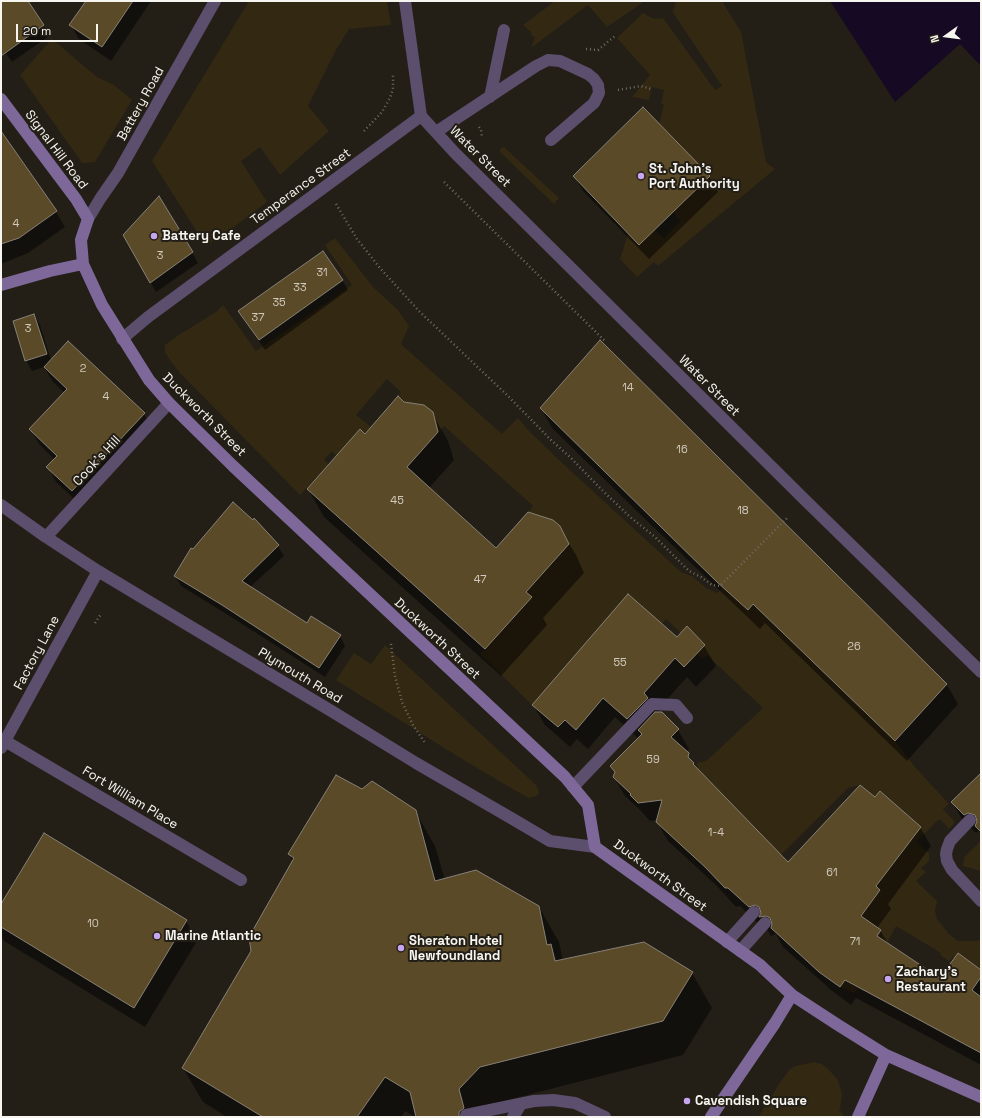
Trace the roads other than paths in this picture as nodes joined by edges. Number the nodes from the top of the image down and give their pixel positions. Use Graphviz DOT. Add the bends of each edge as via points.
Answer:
graph roads {
  1 [pos="215,1"];
  2 [pos="405,1"];
  3 [pos="504,30"];
  4 [pos="490,97"];
  5 [pos="1,99"];
  6 [pos="421,116"];
  7 [pos="436,132"];
  8 [pos="551,140"];
  9 [pos="88,219"];
  10 [pos="83,264"];
  11 [pos="1,285"];
  12 [pos="122,339"];
  13 [pos="169,403"];
  14 [pos="1,505"];
  15 [pos="46,537"];
  16 [pos="98,570"];
  17 [pos="981,672"];
  18 [pos="688,718"];
  19 [pos="3,744"];
  20 [pos="573,787"];
  21 [pos="970,820"];
  22 [pos="595,847"];
  23 [pos="241,880"];
  24 [pos="981,901"];
  25 [pos="754,912"];
  26 [pos="766,923"];
  27 [pos="727,942"];
  28 [pos="740,951"];
  29 [pos="792,995"];
  30 [pos="886,1055"];
  31 [pos="981,1097"];
  32 [pos="521,1104"];
  33 [pos="466,1115"];
  34 [pos="514,1117"];
  35 [pos="605,1117"];
  36 [pos="711,1117"];
  37 [pos="858,1117"];
  1 -- 9 [label="street, Battery Road" via="118,173"];
  2 -- 6 [label="street"];
  3 -- 4 [label="street"];
  4 -- 7 [label="street"];
  4 -- 8 [label="street" via="548,60 560,61 588,74 598,85 599,93 594,103"];
  5 -- 9 [label="street, Signal Hill Road" via="76,199"];
  6 -- 7 [label="street, Water Street"];
  6 -- 12 [label="street, Temperance Street" via="148,317"];
  7 -- 17 [label="street, Water Street"];
  9 -- 10 [label="street, Duckworth Street" via="80,240"];
  10 -- 11 [label="street"];
  10 -- 12 [label="street, Duckworth Street" via="102,305"];
  12 -- 13 [label="street, Duckworth Street" via="149,380"];
  13 -- 15 [label="street, Cook's Hill"];
  13 -- 20 [label="street, Duckworth Street"];
  14 -- 15 [label="street, Plymouth Road"];
  15 -- 16 [label="street, Plymouth Road"];
  16 -- 19 [label="street, Factory Lane"];
  16 -- 22 [label="street, Plymouth Road" via="416,763 550,841"];
  18 -- 20 [label="street" via="676,705 652,704"];
  19 -- 23 [label="street, Fort William Place"];
  20 -- 22 [label="street, Duckworth Street" via="588,805"];
  21 -- 24 [label="street" via="950,841 946,854 952,870"];
  22 -- 27 [label="street, Duckworth Street"];
  25 -- 27 [label="street"];
  26 -- 28 [label="street"];
  27 -- 28 [label="street, Duckworth Street"];
  28 -- 29 [label="street, Duckworth Street" via="760,965"];
  29 -- 30 [label="street, Duckworth Street"];
  29 -- 36 [label="street"];
  30 -- 31 [label="street, Duckworth Street"];
  30 -- 37 [label="street"];
  32 -- 33 [label="street"];
  32 -- 34 [label="street"];
  32 -- 35 [label="street" via="553,1100 575,1103"];
}
